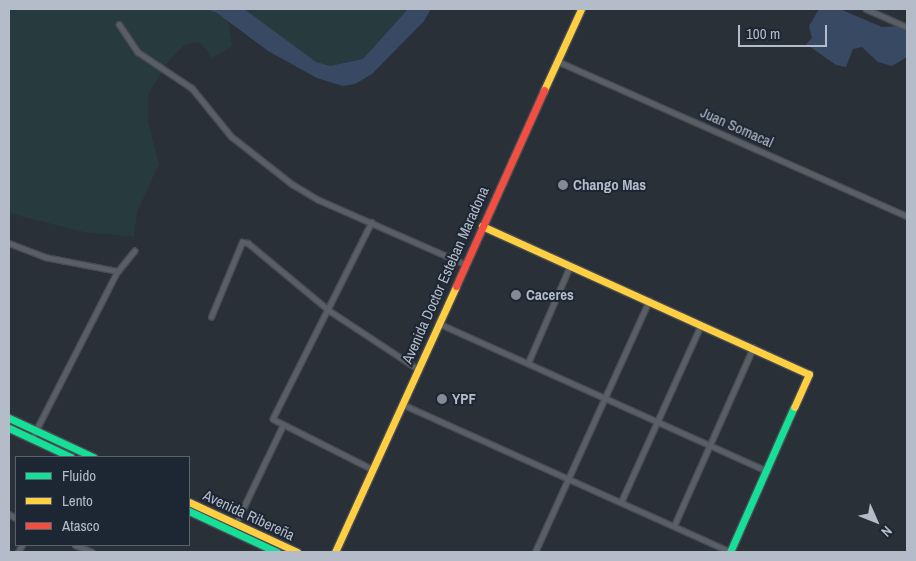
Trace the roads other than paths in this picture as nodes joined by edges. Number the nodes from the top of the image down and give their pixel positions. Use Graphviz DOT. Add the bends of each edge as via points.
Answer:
graph roads {
  1 [pos="581,9"];
  2 [pos="866,9"];
  3 [pos="119,24"];
  4 [pos="907,27"];
  5 [pos="557,61"];
  6 [pos="907,216"];
  7 [pos="372,222"];
  8 [pos="482,226"];
  9 [pos="9,242"];
  10 [pos="134,251"];
  11 [pos="465,264"];
  12 [pos="570,266"];
  13 [pos="118,271"];
  14 [pos="649,301"];
  15 [pos="330,311"];
  16 [pos="211,317"];
  17 [pos="438,323"];
  18 [pos="700,325"];
  19 [pos="753,348"];
  20 [pos="528,363"];
  21 [pos="418,369"];
  22 [pos="606,397"];
  23 [pos="402,404"];
  24 [pos="9,418"];
  25 [pos="657,421"];
  26 [pos="283,425"];
  27 [pos="9,428"];
  28 [pos="36,431"];
  29 [pos="32,439"];
  30 [pos="709,444"];
  31 [pos="66,445"];
  32 [pos="62,455"];
  33 [pos="91,456"];
  34 [pos="372,469"];
  35 [pos="767,471"];
  36 [pos="569,479"];
  37 [pos="190,502"];
  38 [pos="622,502"];
  39 [pos="190,512"];
  40 [pos="236,524"];
  41 [pos="674,526"];
  42 [pos="232,532"];
  43 [pos="77,546"];
  44 [pos="92,552"];
  45 [pos="277,552"];
  46 [pos="297,552"];
  47 [pos="335,552"];
  48 [pos="536,552"];
  49 [pos="730,552"];
  1 -- 5 [label="main road, Avenida Doctor Esteban Maradona"];
  2 -- 4 [label="street"];
  3 -- 7 [label="street" via="138,52 192,88 231,136 292,184 319,200"];
  5 -- 6 [label="street, Juan Somacal"];
  5 -- 8 [label="main road, Avenida Doctor Esteban Maradona"];
  7 -- 11 [label="street"];
  7 -- 15 [label="street"];
  8 -- 11 [label="main road, Avenida Doctor Esteban Maradona"];
  8 -- 12 [label="main road"];
  9 -- 13 [label="street" via="45,257"];
  10 -- 13 [label="street"];
  11 -- 17 [label="main road, Avenida Doctor Esteban Maradona"];
  12 -- 14 [label="main road"];
  12 -- 20 [label="street"];
  13 -- 28 [label="street"];
  14 -- 18 [label="main road"];
  14 -- 22 [label="street"];
  15 -- 16 [label="street" via="248,243 242,242"];
  15 -- 21 [label="street"];
  15 -- 26 [label="street" via="274,419"];
  17 -- 20 [label="street"];
  17 -- 21 [label="main road, Avenida Doctor Esteban Maradona"];
  18 -- 19 [label="main road"];
  18 -- 25 [label="street"];
  19 -- 30 [label="street"];
  19 -- 35 [label="main road" via="809,374"];
  20 -- 22 [label="street"];
  21 -- 23 [label="main road, Avenida Doctor Esteban Maradona"];
  22 -- 25 [label="street"];
  22 -- 36 [label="street"];
  23 -- 34 [label="main road, Avenida Doctor Esteban Maradona"];
  23 -- 36 [label="street"];
  24 -- 28 [label="main road"];
  25 -- 30 [label="street"];
  25 -- 38 [label="street"];
  26 -- 34 [label="street"];
  26 -- 40 [label="street"];
  27 -- 29 [label="main road"];
  28 -- 29 [label="street"];
  28 -- 31 [label="main road"];
  29 -- 32 [label="main road"];
  30 -- 35 [label="street"];
  30 -- 41 [label="street"];
  31 -- 32 [label="street"];
  31 -- 33 [label="main road"];
  34 -- 47 [label="main road, Avenida Doctor Esteban Maradona"];
  35 -- 49 [label="main road"];
  36 -- 38 [label="street"];
  36 -- 48 [label="street"];
  37 -- 40 [label="main road, Avenida Ribereña"];
  38 -- 41 [label="street"];
  39 -- 42 [label="main road, Avenida Ribereña"];
  40 -- 42 [label="street"];
  40 -- 46 [label="main road, Avenida Ribereña"];
  41 -- 49 [label="street"];
  42 -- 45 [label="main road, Avenida Ribereña"];
  43 -- 44 [label="street"];
}
